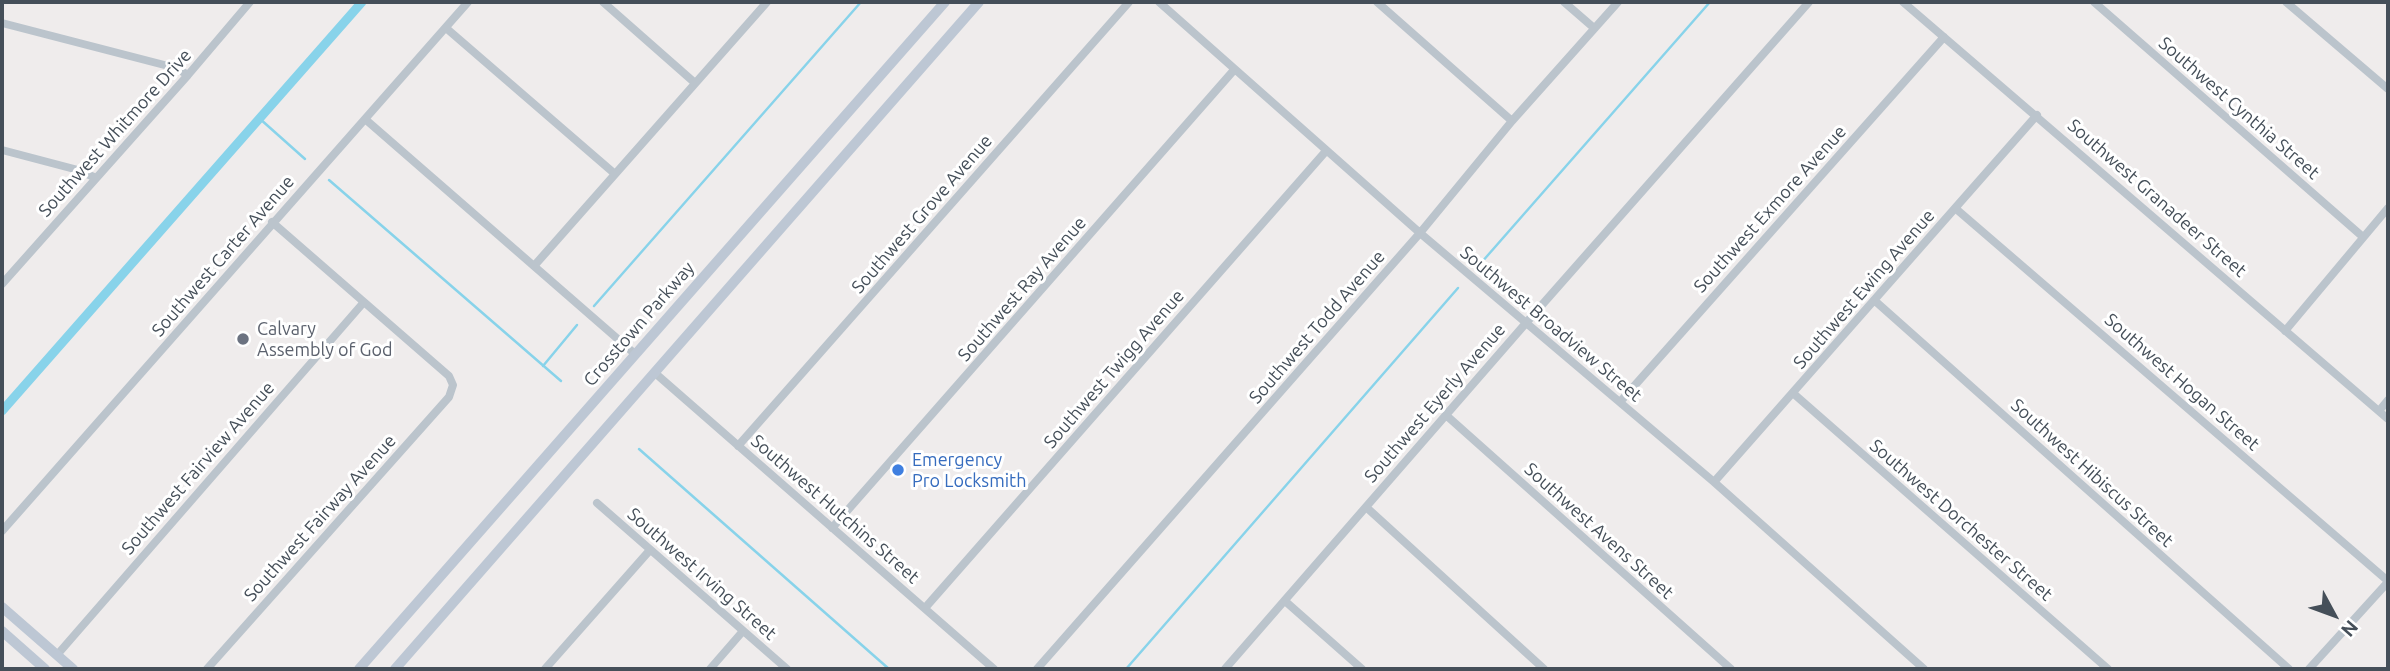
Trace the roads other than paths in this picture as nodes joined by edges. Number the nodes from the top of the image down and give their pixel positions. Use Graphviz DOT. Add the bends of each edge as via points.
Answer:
graph roads {
  1 [pos="250,2"];
  2 [pos="468,2"];
  3 [pos="603,2"];
  4 [pos="767,2"];
  5 [pos="944,2"];
  6 [pos="979,2"];
  7 [pos="1129,2"];
  8 [pos="1159,2"];
  9 [pos="1377,2"];
  10 [pos="1564,2"];
  11 [pos="1618,2"];
  12 [pos="1810,2"];
  13 [pos="1903,2"];
  14 [pos="2094,2"];
  15 [pos="2286,2"];
  16 [pos="2,23"];
  17 [pos="446,28"];
  18 [pos="1594,28"];
  19 [pos="1944,37"];
  20 [pos="1234,70"];
  21 [pos="188,75"];
  22 [pos="695,83"];
  23 [pos="2388,89"];
  24 [pos="2037,115"];
  25 [pos="365,119"];
  26 [pos="1512,121"];
  27 [pos="2,150"];
  28 [pos="1326,151"];
  29 [pos="615,174"];
  30 [pos="96,178"];
  31 [pos="1955,208"];
  32 [pos="2388,208"];
  33 [pos="272,222"];
  34 [pos="1420,233"];
  35 [pos="2363,237"];
  36 [pos="534,266"];
  37 [pos="2,282"];
  38 [pos="1874,300"];
  39 [pos="364,302"];
  40 [pos="1526,323"];
  41 [pos="2285,331"];
  42 [pos="635,354"];
  43 [pos="655,373"];
  44 [pos="1794,394"];
  45 [pos="2388,400"];
  46 [pos="1620,402"];
  47 [pos="2379,411"];
  48 [pos="1447,416"];
  49 [pos="2388,419"];
  50 [pos="738,446"];
  51 [pos="1714,482"];
  52 [pos="597,503"];
  53 [pos="1366,507"];
  54 [pos="832,528"];
  55 [pos="2,531"];
  56 [pos="650,550"];
  57 [pos="2388,581"];
  58 [pos="1285,601"];
  59 [pos="2,607"];
  60 [pos="925,608"];
  61 [pos="2,631"];
  62 [pos="743,631"];
  63 [pos="57,654"];
  64 [pos="45,669"];
  65 [pos="74,669"];
  66 [pos="207,669"];
  67 [pos="359,669"];
  68 [pos="395,669"];
  69 [pos="545,669"];
  70 [pos="710,669"];
  71 [pos="787,669"];
  72 [pos="994,669"];
  73 [pos="1037,669"];
  74 [pos="1225,669"];
  75 [pos="1362,669"];
  76 [pos="1544,669"];
  77 [pos="1731,669"];
  78 [pos="1924,669"];
  79 [pos="2108,669"];
  80 [pos="2289,669"];
  81 [pos="2309,669"];
  1 -- 21 [label="street, Southwest Whitmore Drive"];
  2 -- 17 [label="street, Southwest Carter Avenue"];
  3 -- 22 [label="street"];
  4 -- 22 [label="street"];
  5 -- 42 [label="main road, Crosstown Parkway"];
  6 -- 43 [label="main road"];
  7 -- 50 [label="street, Southwest Grove Avenue"];
  8 -- 20 [label="street, Southwest Broadview Street"];
  9 -- 26 [label="street"];
  10 -- 18 [label="street"];
  11 -- 18 [label="street, Southwest Todd Avenue"];
  12 -- 40 [label="street, Southwest Eyerly Avenue"];
  13 -- 19 [label="street, Southwest Granadeer Street"];
  14 -- 35 [label="street, Southwest Cynthia Street"];
  15 -- 23 [label="street"];
  16 -- 21 [label="street" via="176,68"];
  17 -- 25 [label="street, Southwest Carter Avenue"];
  17 -- 29 [label="street"];
  18 -- 26 [label="street, Southwest Todd Avenue"];
  19 -- 24 [label="street, Southwest Granadeer Street"];
  19 -- 46 [label="street, Southwest Exmore Avenue"];
  20 -- 28 [label="street, Southwest Broadview Street"];
  20 -- 54 [label="street, Southwest Ray Avenue"];
  21 -- 30 [label="street, Southwest Whitmore Drive"];
  22 -- 29 [label="street"];
  24 -- 31 [label="street, Southwest Ewing Avenue"];
  24 -- 41 [label="street, Southwest Granadeer Street"];
  25 -- 33 [label="street, Southwest Carter Avenue"];
  25 -- 36 [label="street"];
  26 -- 34 [label="street, Southwest Todd Avenue"];
  27 -- 30 [label="street"];
  28 -- 34 [label="street, Southwest Broadview Street"];
  28 -- 60 [label="street, Southwest Twigg Avenue"];
  29 -- 36 [label="street"];
  30 -- 37 [label="street, Southwest Whitmore Drive"];
  31 -- 38 [label="street, Southwest Ewing Avenue"];
  31 -- 57 [label="street, Southwest Hogan Street"];
  32 -- 35 [label="street"];
  33 -- 39 [label="street"];
  33 -- 55 [label="street, Southwest Carter Avenue"];
  34 -- 40 [label="street, Southwest Broadview Street"];
  34 -- 73 [label="street, Southwest Todd Avenue"];
  35 -- 41 [label="street"];
  36 -- 42 [label="street"];
  38 -- 44 [label="street, Southwest Ewing Avenue"];
  38 -- 80 [label="street, Southwest Hibiscus Street"];
  39 -- 63 [label="street, Southwest Fairview Avenue"];
  39 -- 66 [label="street, Southwest Fairway Avenue" via="449,376 453,385 449,397"];
  40 -- 46 [label="street, Southwest Broadview Street"];
  40 -- 48 [label="street, Southwest Eyerly Avenue"];
  41 -- 47 [label="street, Southwest Granadeer Street"];
  42 -- 67 [label="main road, Crosstown Parkway"];
  43 -- 50 [label="street, Southwest Hutchins Street"];
  43 -- 68 [label="main road"];
  44 -- 51 [label="street, Southwest Ewing Avenue"];
  44 -- 79 [label="street, Southwest Dorchester Street"];
  45 -- 47 [label="street"];
  46 -- 51 [label="street, Southwest Broadview Street"];
  47 -- 49 [label="street, Southwest Granadeer Street"];
  48 -- 53 [label="street, Southwest Eyerly Avenue"];
  48 -- 77 [label="street, Southwest Avens Street"];
  50 -- 54 [label="street, Southwest Hutchins Street"];
  51 -- 78 [label="street, Southwest Broadview Street"];
  52 -- 56 [label="street, Southwest Irving Street"];
  53 -- 58 [label="street, Southwest Eyerly Avenue"];
  53 -- 76 [label="street"];
  54 -- 60 [label="street, Southwest Hutchins Street"];
  56 -- 62 [label="street, Southwest Irving Street"];
  56 -- 69 [label="street"];
  57 -- 81 [label="street"];
  58 -- 74 [label="street, Southwest Eyerly Avenue"];
  58 -- 75 [label="street"];
  59 -- 63 [label="main road"];
  60 -- 72 [label="street, Southwest Hutchins Street"];
  61 -- 64 [label="main road"];
  62 -- 70 [label="street"];
  62 -- 71 [label="street, Southwest Irving Street"];
  63 -- 65 [label="main road"];
}
